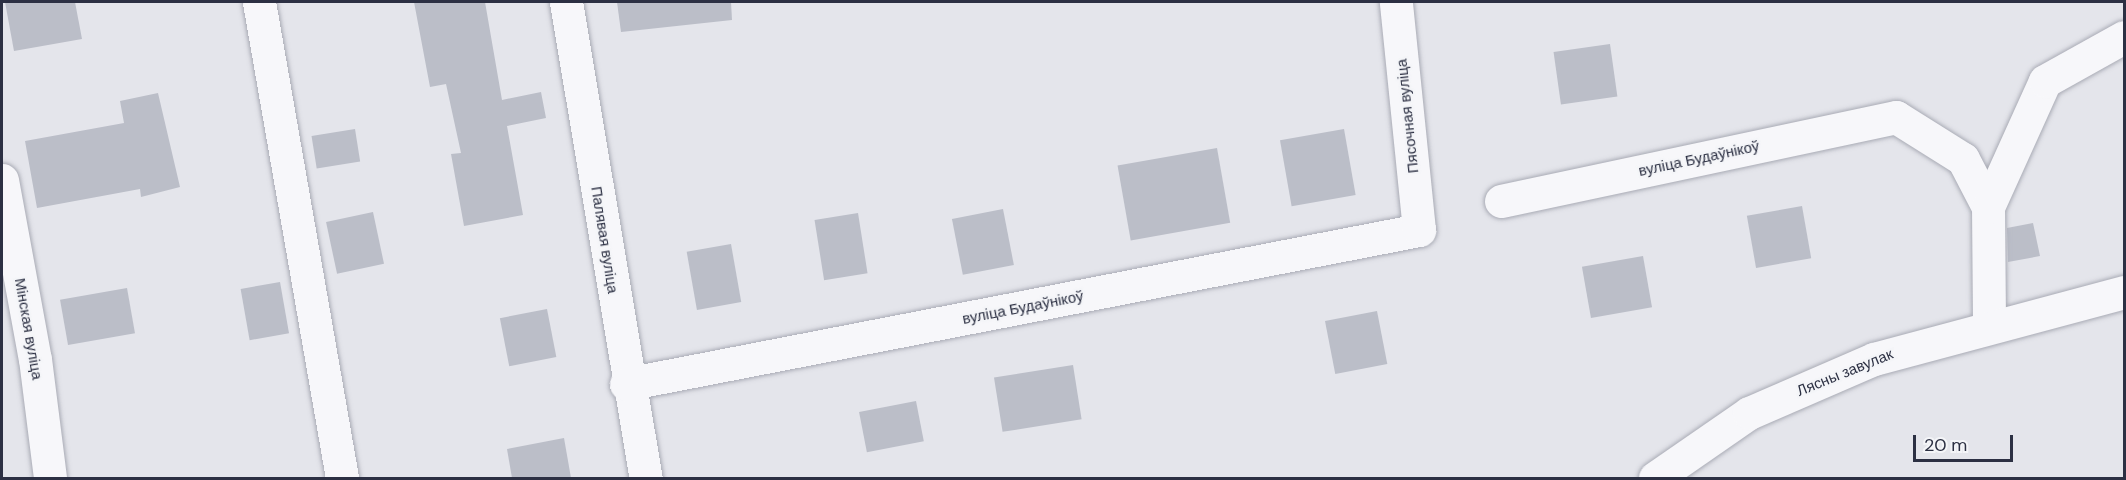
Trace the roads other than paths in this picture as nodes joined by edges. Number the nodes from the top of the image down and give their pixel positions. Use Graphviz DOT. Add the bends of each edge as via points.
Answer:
graph roads {
  1 [pos="259,2"];
  2 [pos="566,2"];
  3 [pos="1396,2"];
  4 [pos="2124,37"];
  5 [pos="2,180"];
  6 [pos="1501,201"];
  7 [pos="1988,207"];
  8 [pos="1419,230"];
  9 [pos="2124,292"];
  10 [pos="1989,326"];
  11 [pos="626,384"];
  12 [pos="50,478"];
  13 [pos="342,478"];
  14 [pos="646,478"];
  15 [pos="1655,478"];
  1 -- 13 [label="street"];
  2 -- 11 [label="street, Палявая вуліца"];
  3 -- 8 [label="street, Пясочная вуліца"];
  4 -- 7 [label="street" via="2045,81"];
  5 -- 12 [label="street, Мінская вуліца" via="35,359"];
  6 -- 7 [label="street, вуліца Будаўнікоў" via="1896,117 1963,159"];
  7 -- 10 [label="street"];
  8 -- 11 [label="street, вуліца Будаўнікоў"];
  9 -- 10 [label="street, Лясны завулак"];
  10 -- 15 [label="street, Лясны завулак" via="1874,359 1749,413"];
  11 -- 14 [label="street, Палявая вуліца"];
}
